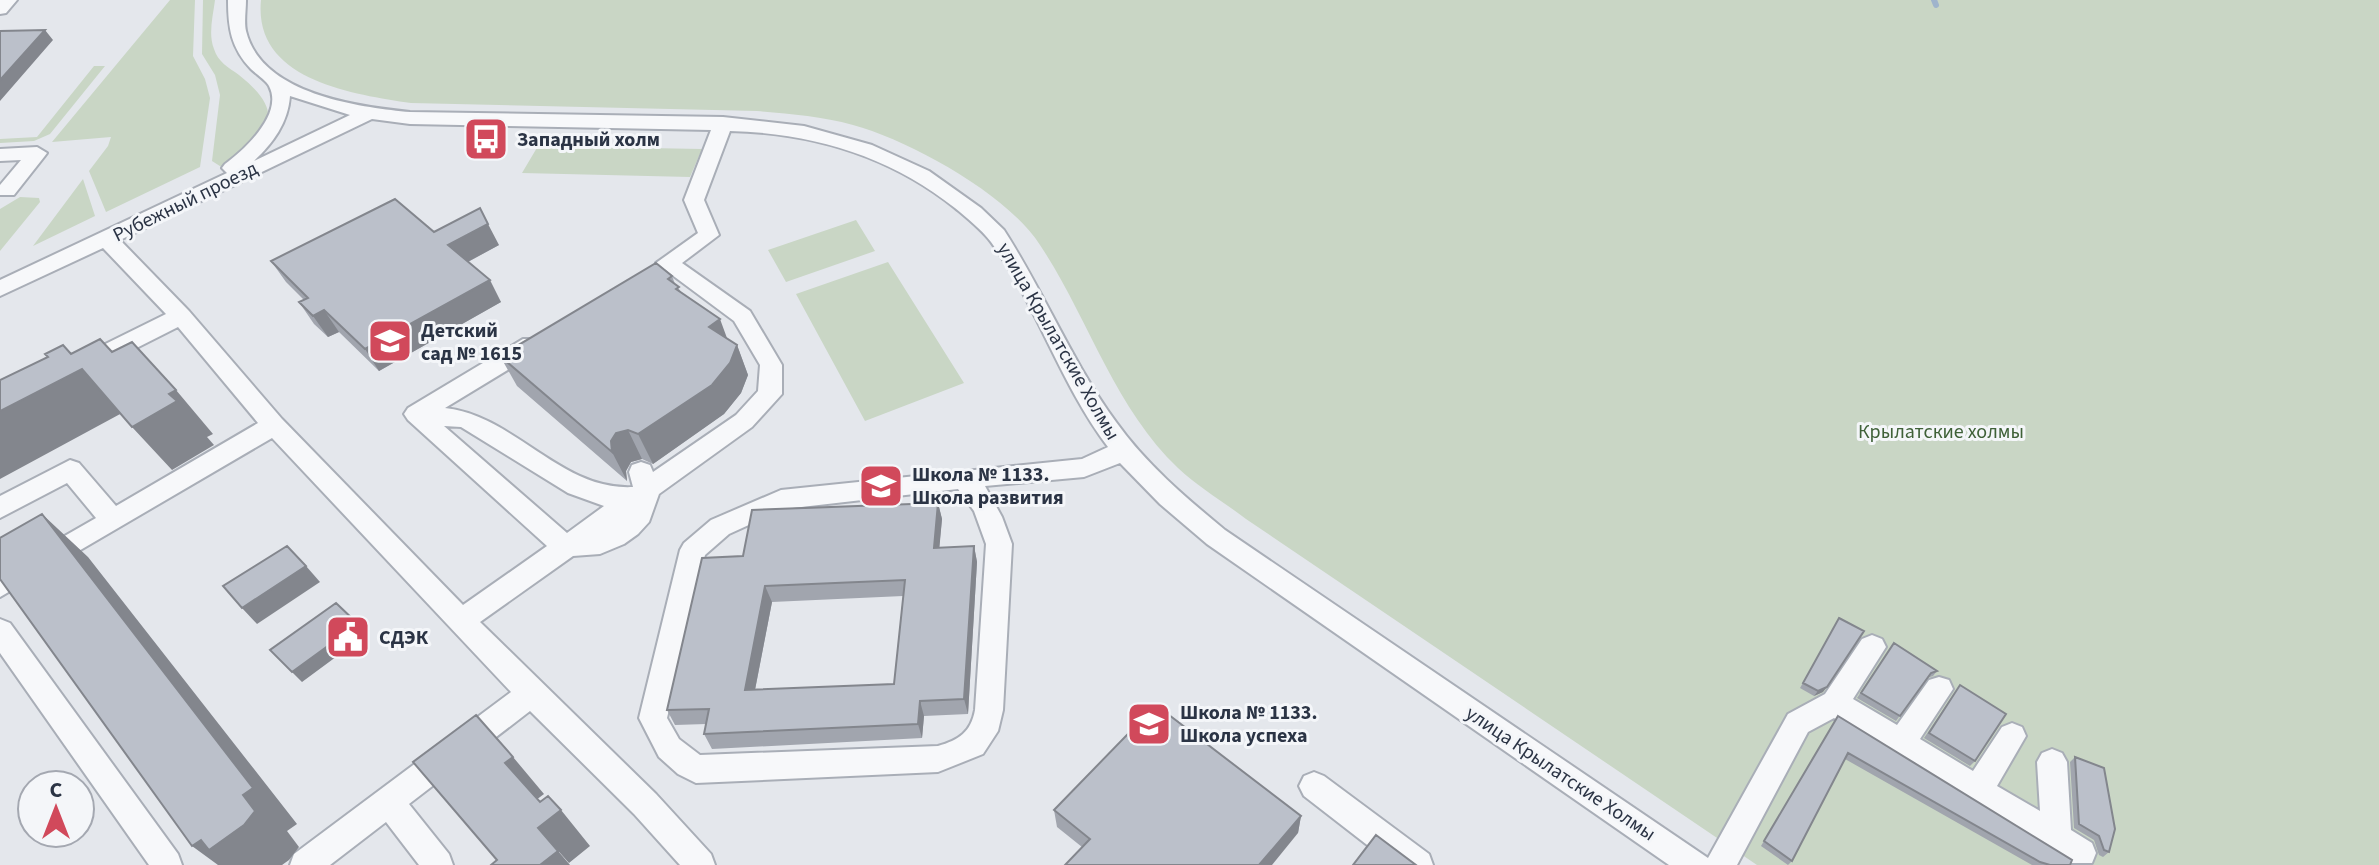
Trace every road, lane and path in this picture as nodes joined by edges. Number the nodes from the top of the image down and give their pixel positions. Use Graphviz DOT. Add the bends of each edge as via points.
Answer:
graph roads {
  1 [pos="8,0"];
  2 [pos="237,0"];
  3 [pos="0,9"];
  4 [pos="278,82"];
  5 [pos="370,113"];
  6 [pos="723,123"];
  7 [pos="0,155"];
  8 [pos="7,190"];
  9 [pos="191,198"];
  10 [pos="106,239"];
  11 [pos="0,289"];
  12 [pos="181,316"];
  13 [pos="548,335"];
  14 [pos="63,375"];
  15 [pos="416,414"];
  16 [pos="274,425"];
  17 [pos="1124,451"];
  18 [pos="963,479"];
  19 [pos="640,484"];
  20 [pos="0,508"];
  21 [pos="113,520"];
  22 [pos="0,586"];
  23 [pos="461,621"];
  24 [pos="0,631"];
  25 [pos="1872,647"];
  26 [pos="1939,689"];
  27 [pos="531,694"];
  28 [pos="1835,703"];
  29 [pos="2012,736"];
  30 [pos="1901,743"];
  31 [pos="2052,762"];
  32 [pos="1314,786"];
  33 [pos="1978,790"];
  34 [pos="389,803"];
  35 [pos="1677,860"];
  36 [pos="167,865"];
  37 [pos="305,865"];
  38 [pos="438,865"];
  39 [pos="700,865"];
  40 [pos="1418,865"];
  41 [pos="1720,865"];
  1 -- 3 [label="street"];
  2 -- 4 [label="street, улица Крылатские Холмы" via="235,29 241,48"];
  4 -- 5 [label="street, улица Крылатские Холмы" via="311,98"];
  4 -- 9 [label="street" via="280,106 266,137"];
  5 -- 6 [label="street, улица Крылатские Холмы"];
  5 -- 9 [label="street, Рубежный проезд"];
  6 -- 17 [label="street, улица Крылатские Холмы" via="815,132 856,143 930,182 978,215 1012,257"];
  6 -- 19 [label="street" via="694,200 709,235 660,267 742,316 771,365 770,394 744,421"];
  7 -- 8 [label="street" via="37,153"];
  9 -- 10 [label="street, Рубежный проезд"];
  10 -- 11 [label="street, Рубежный проезд"];
  10 -- 12 [label="street"];
  12 -- 14 [label="street"];
  12 -- 16 [label="street"];
  13 -- 15 [label="street"];
  15 -- 19 [label="street" via="466,419 577,486 609,498"];
  15 -- 19 [label="street" via="546,533 570,545 609,539 639,516 650,493 648,483"];
  16 -- 21 [label="street"];
  16 -- 23 [label="street"];
  17 -- 18 [label="street" via="1084,468"];
  17 -- 35 [label="street, улица Крылатские Холмы" via="1173,503 1216,537"];
  18 -- 18 [label="street" via="781,500 704,538 693,550 653,718 658,736 696,769 938,759 962,753 979,740 989,710 999,544 992,520"];
  19 -- 23 [label="street"];
  20 -- 21 [label="street" via="70,470"];
  21 -- 22 [label="street"];
  23 -- 27 [label="street"];
  24 -- 36 [label="street"];
  25 -- 28 [label="street"];
  26 -- 30 [label="street"];
  27 -- 34 [label="street"];
  27 -- 39 [label="street"];
  28 -- 30 [label="street"];
  28 -- 41 [label="street" via="1798,723"];
  29 -- 33 [label="street"];
  30 -- 33 [label="street"];
  31 -- 33 [label="street" via="2069,845"];
  32 -- 40 [label="street"];
  34 -- 37 [label="street"];
  34 -- 38 [label="street"];
}
